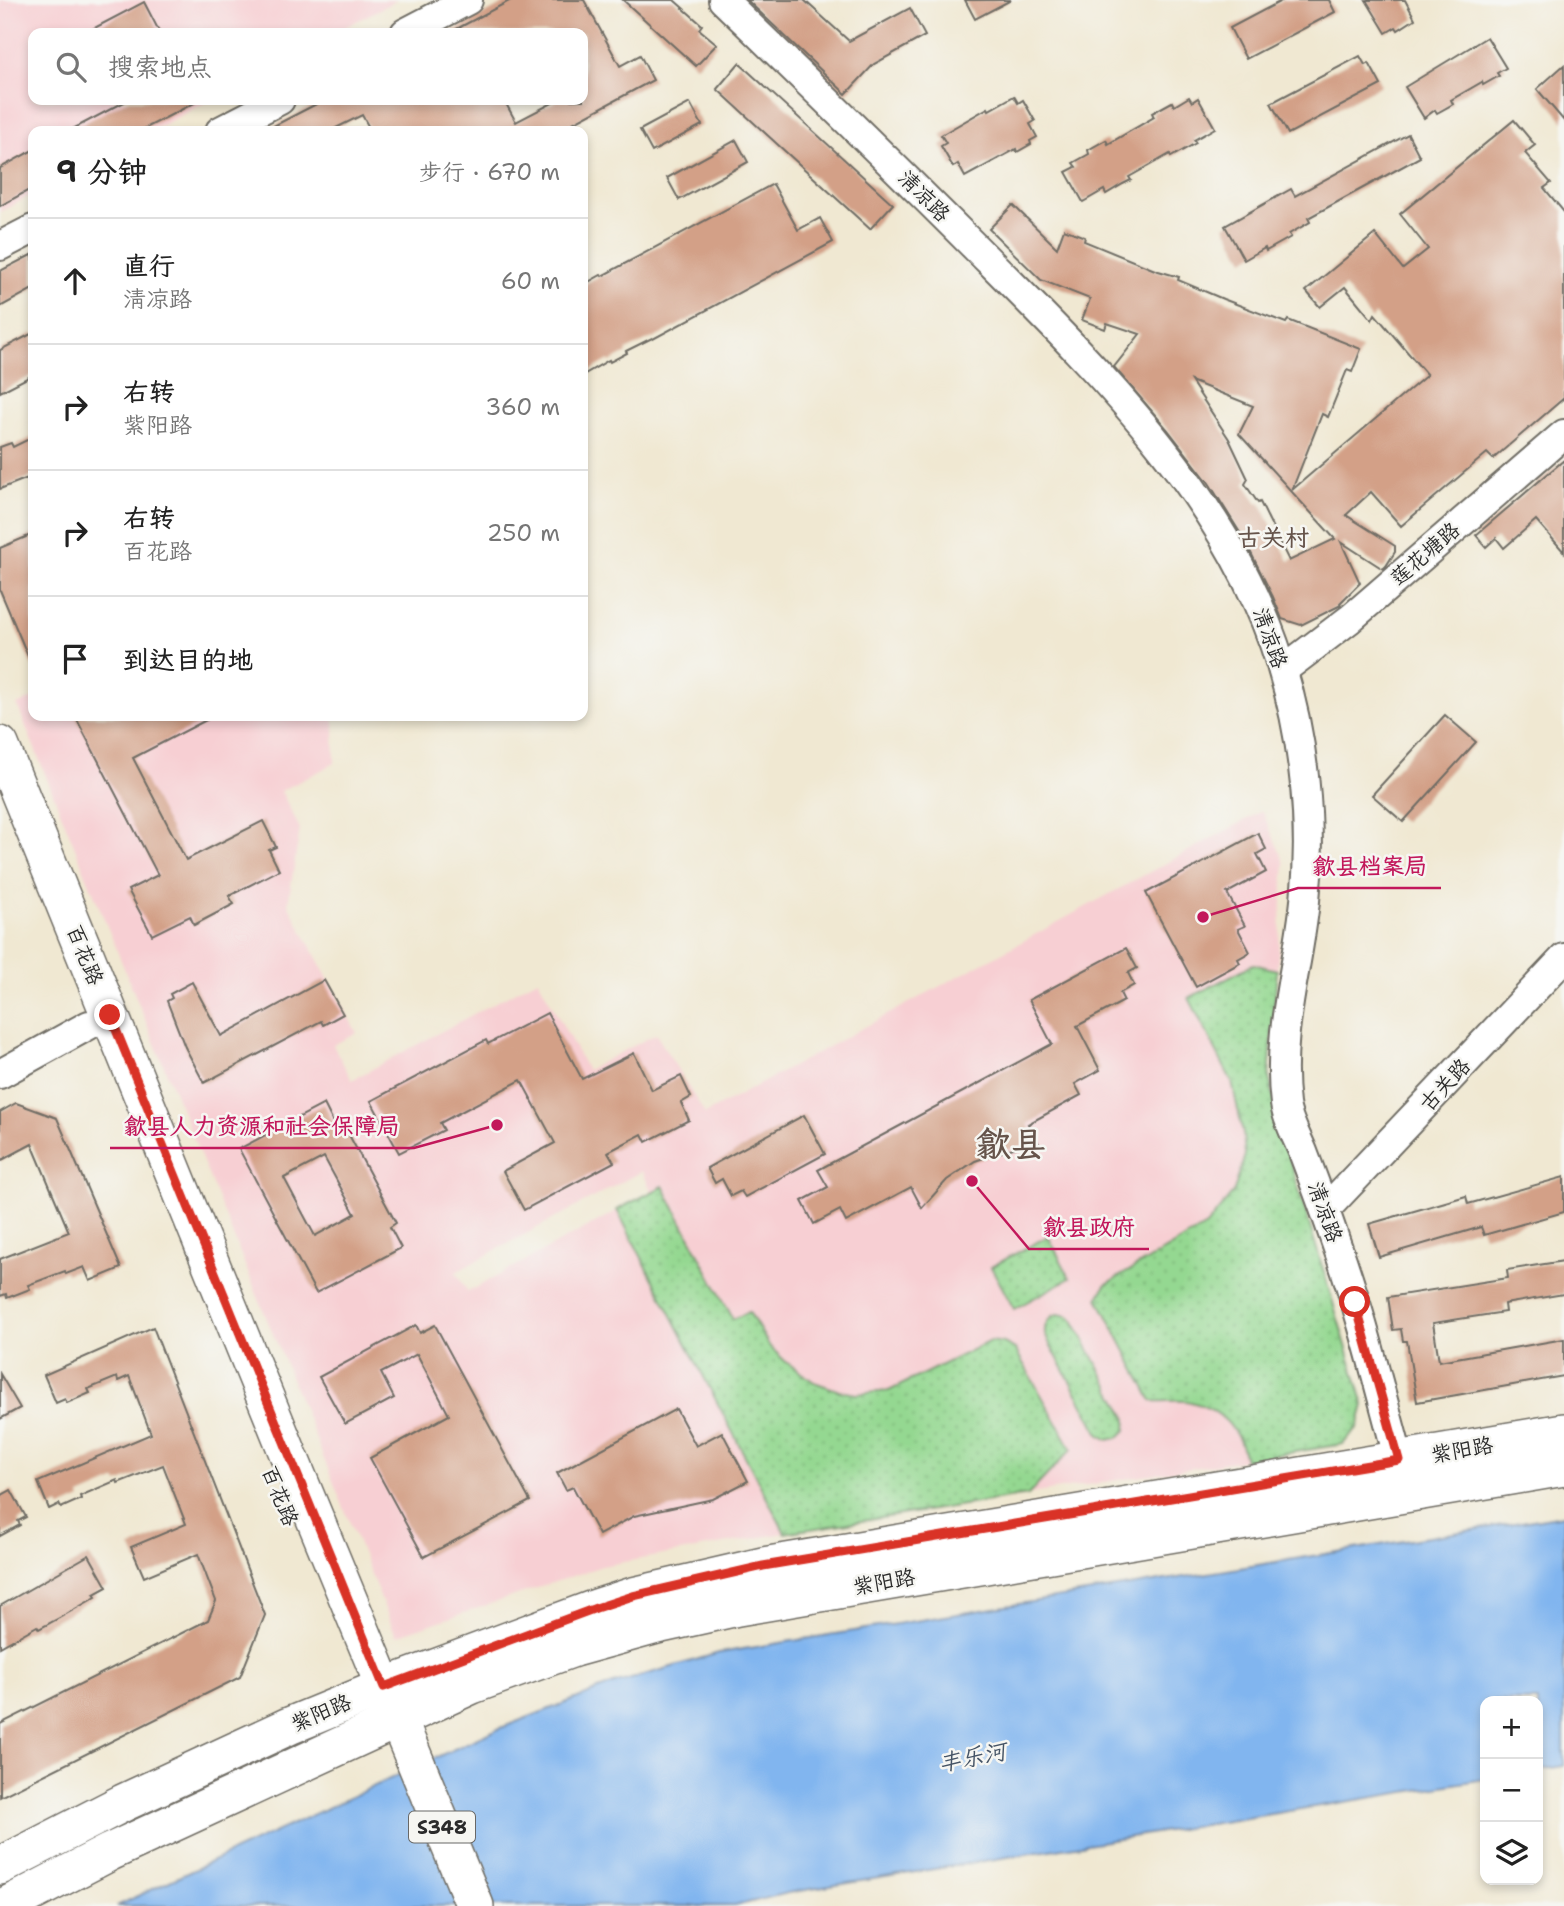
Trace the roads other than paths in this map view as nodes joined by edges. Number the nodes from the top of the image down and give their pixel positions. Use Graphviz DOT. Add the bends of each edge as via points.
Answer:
graph roads {
  1 [pos="468,0"];
  2 [pos="723,0"];
  3 [pos="415,28"];
  4 [pos="270,105"];
  5 [pos="230,126"];
  6 [pos="28,232"];
  7 [pos="0,246"];
  8 [pos="1564,434"];
  9 [pos="1283,670"];
  10 [pos="0,745"];
  11 [pos="0,806"];
  12 [pos="1564,958"];
  13 [pos="89,1025"];
  14 [pos="0,1074"];
  15 [pos="1325,1210"];
  16 [pos="1564,1432"];
  17 [pos="1399,1460"];
  18 [pos="1564,1467"];
  19 [pos="386,1723"];
  20 [pos="0,1866"];
  21 [pos="6,1906"];
  22 [pos="450,1906"];
  23 [pos="475,1906"];
  1 -- 3 [label="street"];
  2 -- 9 [label="street, 清凉路" via="1066,338 1127,405 1183,477 1233,553 1262,610"];
  4 -- 5 [label="street"];
  6 -- 7 [label="street"];
  8 -- 9 [label="street, 莲花塘路" via="1350,619"];
  9 -- 15 [label="street, 清凉路" via="1300,746 1307,867 1285,1031 1285,1108"];
  10 -- 19 [label="main road, 百花路 / S348"];
  11 -- 13 [label="main road, 百花路 / S348"];
  12 -- 15 [label="street, 古关路"];
  13 -- 14 [label="street"];
  13 -- 19 [label="main road, 百花路 / S348"];
  15 -- 17 [label="street, 清凉路"];
  16 -- 17 [label="main road, 紫阳路"];
  17 -- 19 [label="main road, 紫阳路" via="763,1566 697,1581 596,1608"];
  18 -- 19 [label="main road, 紫阳路" via="698,1615 522,1665"];
  19 -- 20 [label="main road, 紫阳路" via="289,1726"];
  19 -- 21 [label="main road, 紫阳路" via="110,1852"];
  19 -- 22 [label="main road, S348"];
  19 -- 23 [label="main road, S348"];
}
